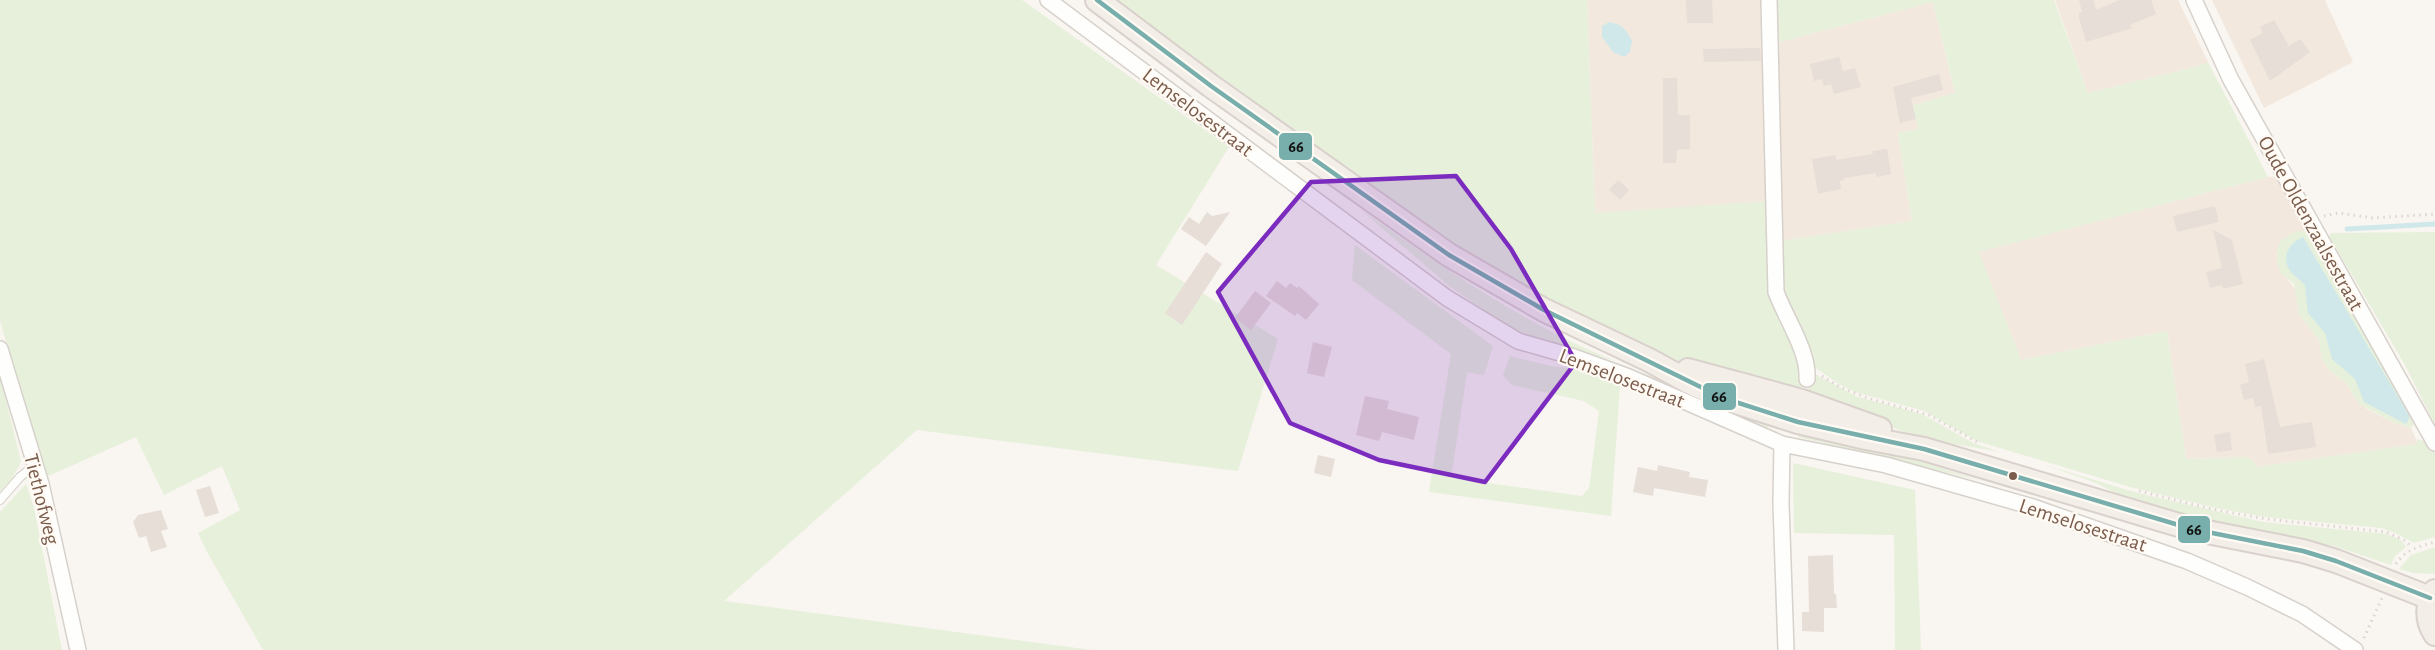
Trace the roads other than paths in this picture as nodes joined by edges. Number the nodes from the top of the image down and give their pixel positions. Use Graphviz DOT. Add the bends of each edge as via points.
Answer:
graph roads {
  1 [pos="1048,0"];
  2 [pos="1097,0"];
  3 [pos="1769,0"];
  4 [pos="2194,0"];
  5 [pos="0,349"];
  6 [pos="1808,374"];
  7 [pos="2435,443"];
  8 [pos="1782,444"];
  9 [pos="35,465"];
  10 [pos="0,500"];
  11 [pos="2433,595"];
  12 [pos="2435,634"];
  13 [pos="78,650"];
  14 [pos="1786,650"];
  15 [pos="2355,650"];
  1 -- 8 [label="street, Lemselosestraat" via="1447,298 1500,332 1629,377"];
  2 -- 11 [label="main road" via="1449,255 1544,310 1723,398 1775,415 1924,449 2173,524 2303,551"];
  3 -- 6 [label="street" via="1776,292 1805,356"];
  4 -- 7 [label="street, Oude Oldenzaalsestraat" via="2231,80"];
  5 -- 9 [label="street, Tiethofweg"];
  8 -- 14 [label="street"];
  8 -- 15 [label="street, Lemselosestraat" via="1886,465 2121,536 2256,591 2302,614"];
  9 -- 10 [label="lane"];
  9 -- 13 [label="street, Tiethofweg"];
  11 -- 12 [label="main road" via="2429,620"];
}
